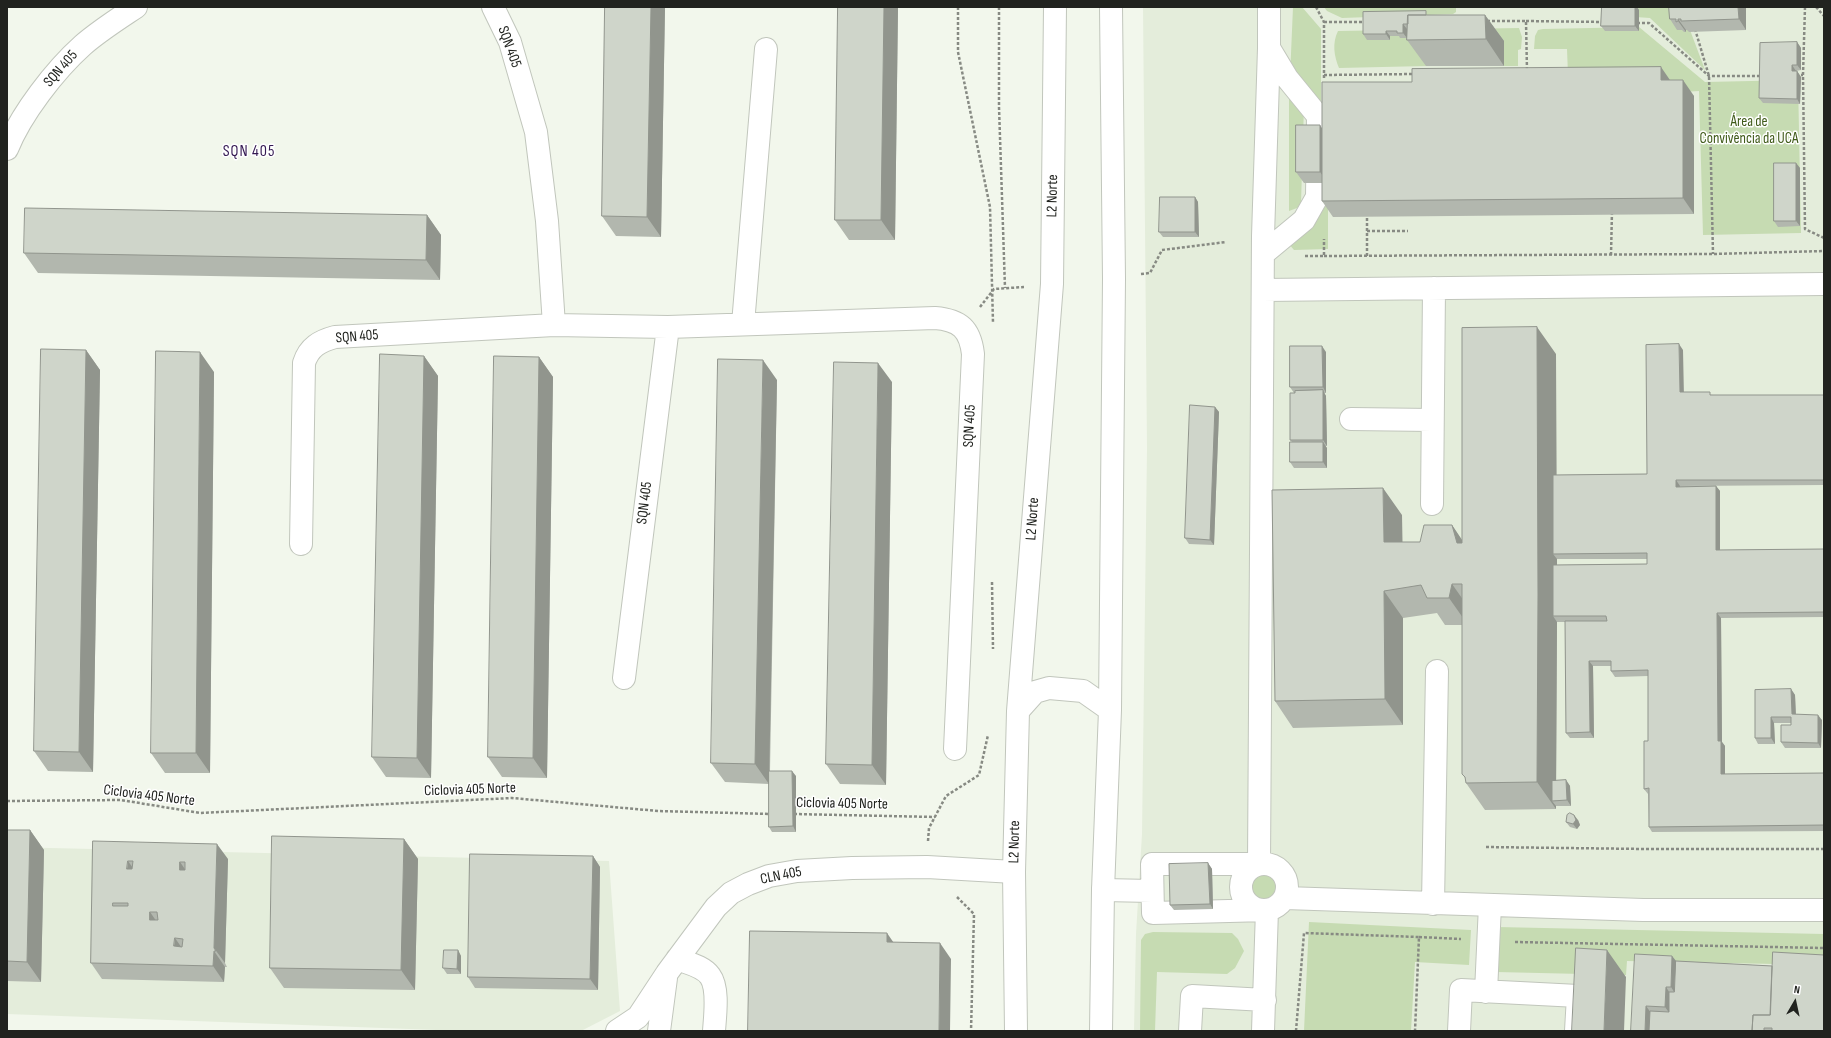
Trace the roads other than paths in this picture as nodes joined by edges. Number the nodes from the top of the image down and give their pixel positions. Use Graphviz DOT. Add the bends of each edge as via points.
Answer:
graph roads {
  1 [pos="136,7"];
  2 [pos="493,7"];
  3 [pos="1055,7"];
  4 [pos="1111,7"];
  5 [pos="1269,7"];
  6 [pos="1269,48"];
  7 [pos="766,49"];
  8 [pos="7,149"];
  9 [pos="1263,254"];
  10 [pos="1824,284"];
  11 [pos="1434,288"];
  12 [pos="1263,290"];
  13 [pos="743,324"];
  14 [pos="554,325"];
  15 [pos="668,327"];
  16 [pos="1351,419"];
  17 [pos="1432,420"];
  18 [pos="1432,504"];
  19 [pos="301,544"];
  20 [pos="1437,671"];
  21 [pos="624,678"];
  22 [pos="1110,710"];
  23 [pos="1018,711"];
  24 [pos="955,749"];
  25 [pos="1259,864"];
  26 [pos="1014,872"];
  27 [pos="1103,890"];
  28 [pos="1152,891"];
  29 [pos="1285,898"];
  30 [pos="1433,904"];
  31 [pos="1490,905"];
  32 [pos="1267,910"];
  33 [pos="1824,910"];
  34 [pos="672,966"];
  35 [pos="1486,992"];
  36 [pos="1265,1000"];
  37 [pos="617,1031"];
  38 [pos="659,1031"];
  39 [pos="714,1031"];
  40 [pos="1016,1031"];
  41 [pos="1101,1031"];
  42 [pos="1190,1031"];
  43 [pos="1263,1031"];
  44 [pos="1459,1031"];
  45 [pos="1576,1031"];
  1 -- 8 [label="street, SQN 405" via="84,44 59,69 21,121"];
  2 -- 14 [label="street, SQN 405" via="510,42 536,132 547,221"];
  3 -- 23 [label="street, L2 Norte" via="1052,284"];
  4 -- 22 [label="street" via="1114,279"];
  5 -- 6 [label="street"];
  6 -- 9 [label="street"];
  6 -- 9 [label="street" via="1287,78 1318,116 1317,197 1304,220"];
  7 -- 13 [label="street"];
  9 -- 12 [label="street"];
  10 -- 11 [label="street"];
  11 -- 12 [label="street"];
  11 -- 17 [label="street"];
  12 -- 25 [label="street"];
  13 -- 15 [label="street, SQN 405"];
  13 -- 24 [label="street, SQN 405" via="935,318 949,320 964,329 971,339 973,354"];
  14 -- 15 [label="street, SQN 405"];
  14 -- 19 [label="street, SQN 405" via="335,337 322,341 307,353 304,363"];
  15 -- 21 [label="street, SQN 405"];
  16 -- 17 [label="street"];
  17 -- 18 [label="street"];
  20 -- 30 [label="street"];
  22 -- 23 [label="street" via="1083,691 1049,688 1035,692"];
  22 -- 27 [label="street"];
  23 -- 26 [label="street, L2 Norte"];
  25 -- 28 [label="street" via="1152,864"];
  25 -- 29 [label="street" via="1267,863 1281,870 1287,884"];
  25 -- 32 [label="street" via="1245,873 1241,888 1243,896 1253,907"];
  26 -- 34 [label="street, CLN 405" via="927,867 797,871 769,876 731,893 716,907"];
  26 -- 40 [label="street, L2 Norte"];
  27 -- 28 [label="street"];
  27 -- 41 [label="street"];
  28 -- 32 [label="street" via="1153,913"];
  29 -- 30 [label="street"];
  29 -- 32 [label="street" via="1280,904"];
  30 -- 31 [label="street"];
  31 -- 33 [label="street" via="1643,910"];
  31 -- 35 [label="street"];
  32 -- 36 [label="street"];
  34 -- 37 [label="street, CLN 405" via="638,1017"];
  34 -- 38 [label="street"];
  34 -- 39 [label="street" via="697,966 710,976 715,993"];
  35 -- 44 [label="street" via="1461,990"];
  35 -- 45 [label="street" via="1578,996"];
  36 -- 42 [label="street" via="1192,996"];
  36 -- 43 [label="street"];
}
